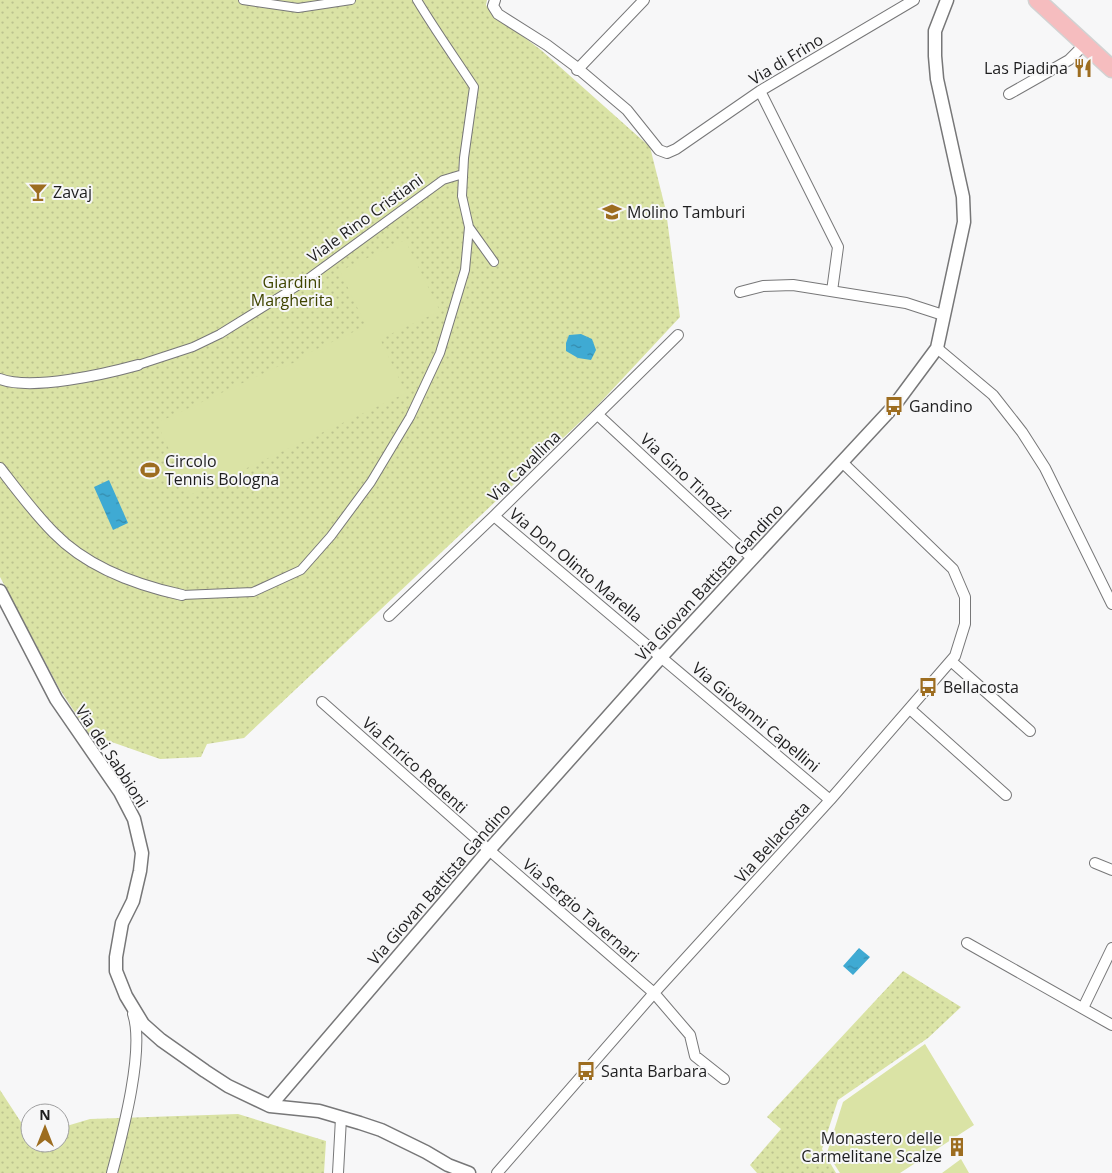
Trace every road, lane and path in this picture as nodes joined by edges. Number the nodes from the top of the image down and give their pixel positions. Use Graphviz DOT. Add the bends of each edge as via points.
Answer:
graph roads {
  1 [pos="243,0"];
  2 [pos="351,0"];
  3 [pos="417,0"];
  4 [pos="495,0"];
  5 [pos="644,0"];
  6 [pos="914,0"];
  7 [pos="947,0"];
  8 [pos="1037,0"];
  9 [pos="1085,44"];
  10 [pos="1110,63"];
  11 [pos="577,70"];
  12 [pos="760,91"];
  13 [pos="1010,94"];
  14 [pos="463,174"];
  15 [pos="469,227"];
  16 [pos="494,262"];
  17 [pos="832,291"];
  18 [pos="740,292"];
  19 [pos="943,315"];
  20 [pos="678,336"];
  21 [pos="937,348"];
  22 [pos="138,365"];
  23 [pos="2,383"];
  24 [pos="598,415"];
  25 [pos="843,463"];
  26 [pos="0,468"];
  27 [pos="494,516"];
  28 [pos="752,558"];
  29 [pos="0,591"];
  30 [pos="182,595"];
  31 [pos="1112,604"];
  32 [pos="389,616"];
  33 [pos="662,656"];
  34 [pos="951,661"];
  35 [pos="322,702"];
  36 [pos="910,709"];
  37 [pos="1030,731"];
  38 [pos="1006,795"];
  39 [pos="830,800"];
  40 [pos="489,850"];
  41 [pos="1095,863"];
  42 [pos="1112,870"];
  43 [pos="967,943"];
  44 [pos="1112,948"];
  45 [pos="654,993"];
  46 [pos="131,1006"];
  47 [pos="1083,1008"];
  48 [pos="1112,1025"];
  49 [pos="724,1079"];
  50 [pos="270,1106"];
  51 [pos="342,1118"];
  52 [pos="112,1173"];
  53 [pos="338,1173"];
  54 [pos="469,1173"];
  55 [pos="497,1173"];
  1 -- 2 [label="street" via="298,8"];
  3 -- 14 [label="street" via="474,87"];
  4 -- 11 [label="street" via="492,6 498,14 547,45"];
  5 -- 11 [label="street"];
  6 -- 12 [label="street, Via di Frino"];
  7 -- 19 [label="street, Via Giovan Battista Gandino" via="935,31 935,56 937,79 963,197 964,222"];
  8 -- 9 [label="main road"];
  9 -- 10 [label="main road"];
  9 -- 13 [label="street" via="1069,60"];
  11 -- 12 [label="street, Via di Frino" via="627,110 659,150 667,153"];
  12 -- 17 [label="street" via="838,247"];
  14 -- 15 [label="street" via="462,196"];
  14 -- 22 [label="street, Viale Rino Cristiani" via="443,180 302,283 220,334"];
  15 -- 16 [label="street"];
  15 -- 30 [label="street" via="465,270 440,353 410,417 371,482 331,536 301,570 253,592"];
  17 -- 18 [label="street" via="793,285 763,286"];
  17 -- 19 [label="street" via="906,303"];
  19 -- 21 [label="street, Via Giovan Battista Gandino"];
  20 -- 24 [label="street, Via Cavallina"];
  21 -- 25 [label="street, Via Giovan Battista Gandino" via="894,406"];
  21 -- 31 [label="street" via="993,395 1022,432 1045,468"];
  22 -- 23 [label="street, Viale Rino Cristiani" via="78,378 27,384"];
  24 -- 27 [label="street, Via Cavallina"];
  24 -- 28 [label="street, Via Gino Tinozzi"];
  25 -- 28 [label="street, Via Giovan Battista Gandino"];
  25 -- 34 [label="street, Via Bellacosta" via="953,569 965,597 965,624"];
  26 -- 30 [label="street" via="54,533 77,552 122,578"];
  27 -- 32 [label="street, Via Cavallina"];
  27 -- 33 [label="street, Via Don Olinto Marella"];
  28 -- 33 [label="street, Via Giovan Battista Gandino"];
  29 -- 46 [label="street, Via dei Sabbioni" via="56,699 120,792 134,819 142,854 137,887 122,923 116,957 116,971"];
  33 -- 39 [label="street, Via Giovanni Capellini"];
  33 -- 40 [label="street, Via Giovan Battista Gandino"];
  34 -- 36 [label="street, Via Bellacosta"];
  34 -- 37 [label="street"];
  35 -- 40 [label="street, Via Enrico Redenti"];
  36 -- 38 [label="street"];
  36 -- 39 [label="street, Via Bellacosta"];
  39 -- 45 [label="street, Via Bellacosta"];
  40 -- 45 [label="street, Via Sergio Tavernari"];
  40 -- 50 [label="street, Via Giovan Battista Gandino"];
  41 -- 42 [label="street"];
  43 -- 47 [label="street"];
  44 -- 47 [label="street"];
  45 -- 49 [label="street" via="690,1035 695,1056"];
  45 -- 55 [label="street, Via Bellacosta"];
  46 -- 50 [label="street, Via dei Sabbioni" via="143,1024 161,1040 228,1086"];
  46 -- 52 [label="street" via="137,1027 136,1042 130,1094"];
  47 -- 48 [label="street"];
  50 -- 51 [label="street, Via dei Sabbioni" via="320,1111"];
  51 -- 53 [label="street"];
  51 -- 54 [label="street, Via dei Sabbioni" via="381,1130"];
}
